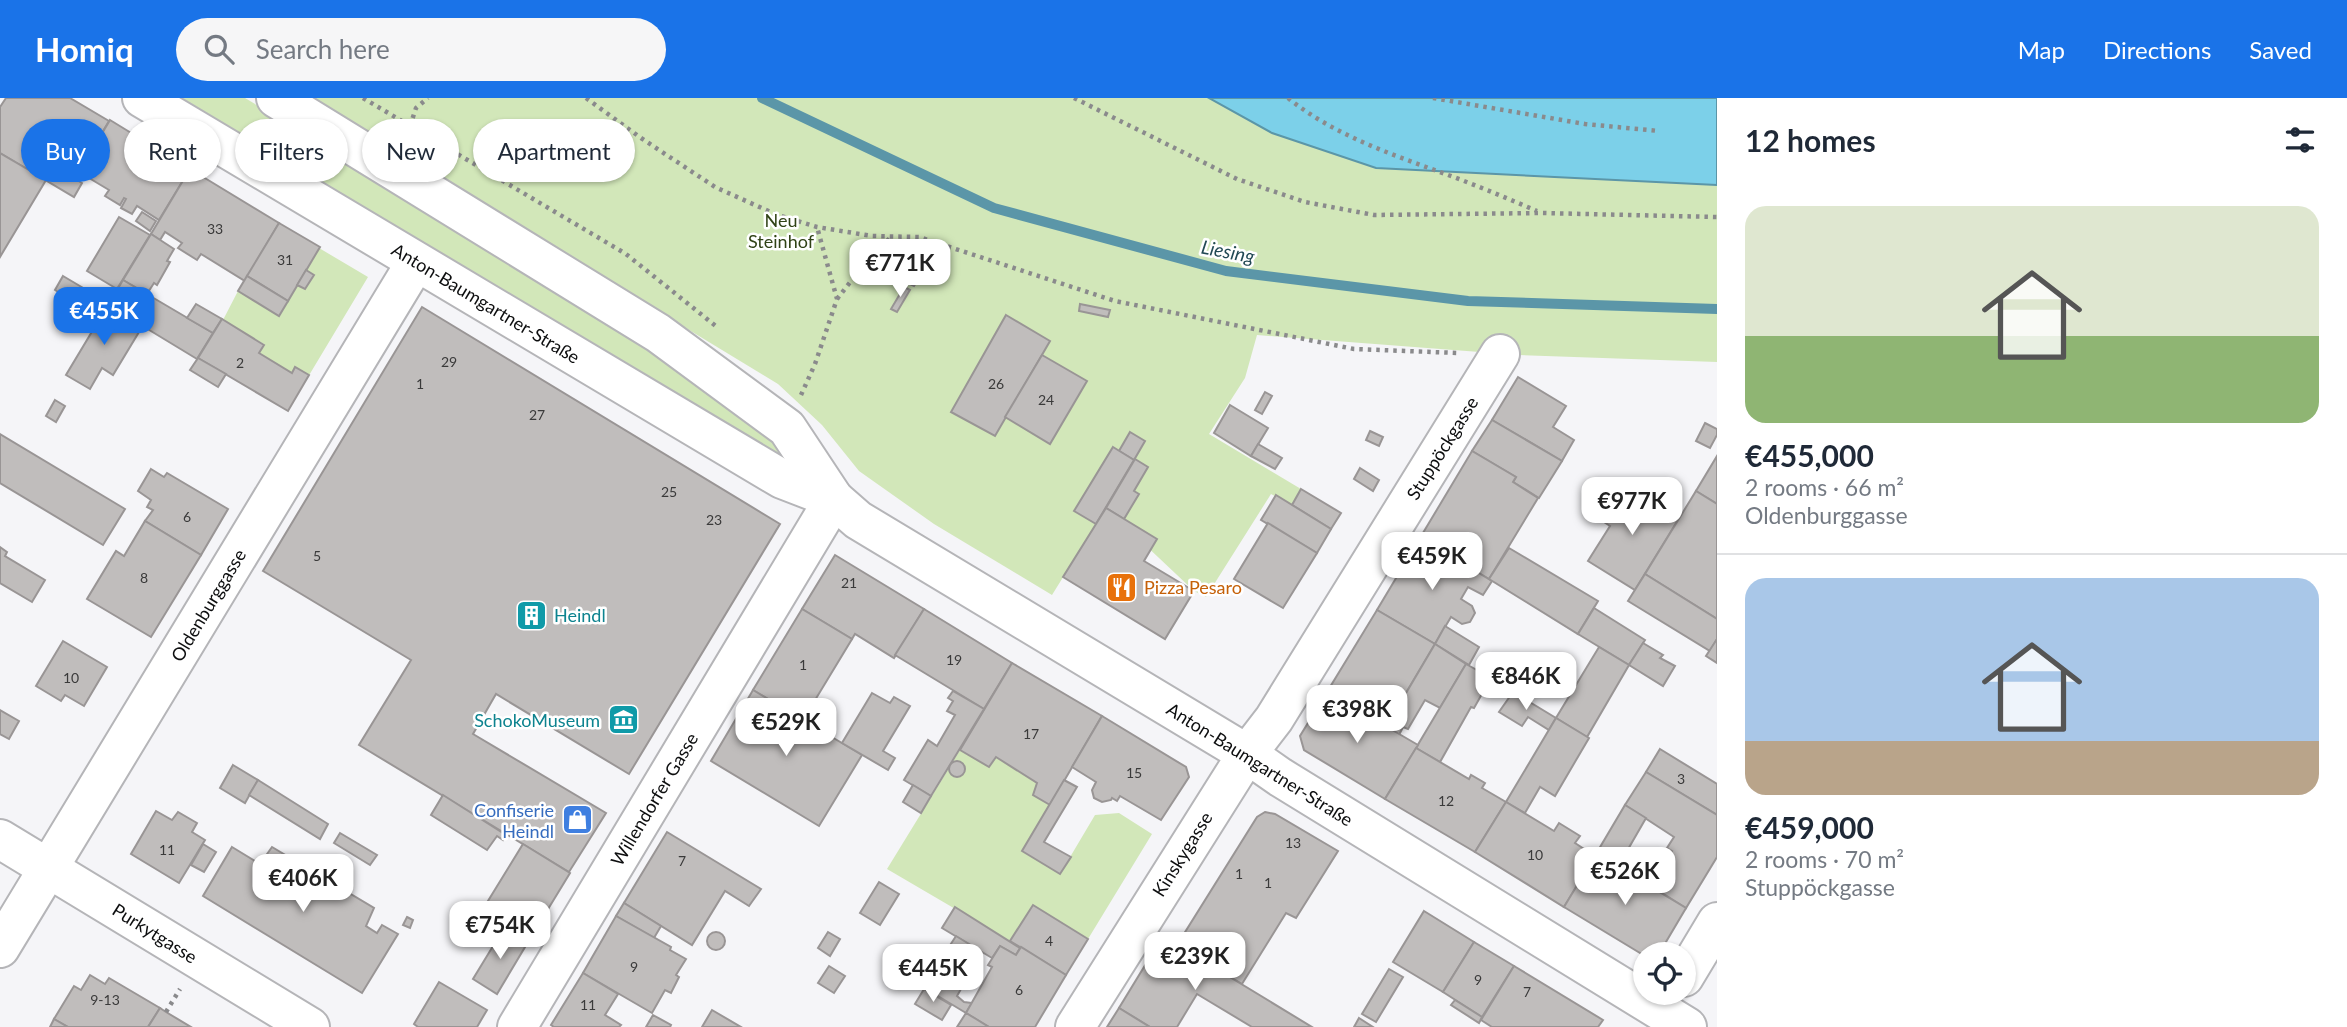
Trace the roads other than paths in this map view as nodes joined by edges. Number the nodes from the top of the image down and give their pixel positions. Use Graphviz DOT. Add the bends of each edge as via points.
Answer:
graph roads {
  1 [pos="142,98"];
  2 [pos="276,98"];
  3 [pos="416,262"];
  4 [pos="1500,354"];
  5 [pos="834,499"];
  6 [pos="1247,754"];
  7 [pos="0,839"];
  8 [pos="48,868"];
  9 [pos="1717,922"];
  10 [pos="0,948"];
  11 [pos="1696,957"];
  12 [pos="1674,1010"];
  13 [pos="310,1027"];
  14 [pos="517,1027"];
  15 [pos="1075,1027"];
  1 -- 3 [label="main road, Anton-Baumgartner-Straße"];
  2 -- 5 [label="main road, Anton-Baumgartner-Straße" via="658,333 787,428"];
  3 -- 5 [label="main road, Anton-Baumgartner-Straße" via="782,479"];
  3 -- 8 [label="main road, Oldenburggasse"];
  4 -- 6 [label="main road, Stuppöckgasse" via="1282,707"];
  5 -- 6 [label="main road, Anton-Baumgartner-Straße" via="858,520"];
  5 -- 14 [label="main road, Willendorfer Gasse"];
  6 -- 12 [label="main road, Anton-Baumgartner-Straße"];
  6 -- 15 [label="main road, Kinskygasse"];
  7 -- 8 [label="main road, Purkytgasse"];
  8 -- 10 [label="main road, Oldenburggasse"];
  8 -- 13 [label="main road, Purkytgasse"];
  9 -- 11 [label="main road"];
}
